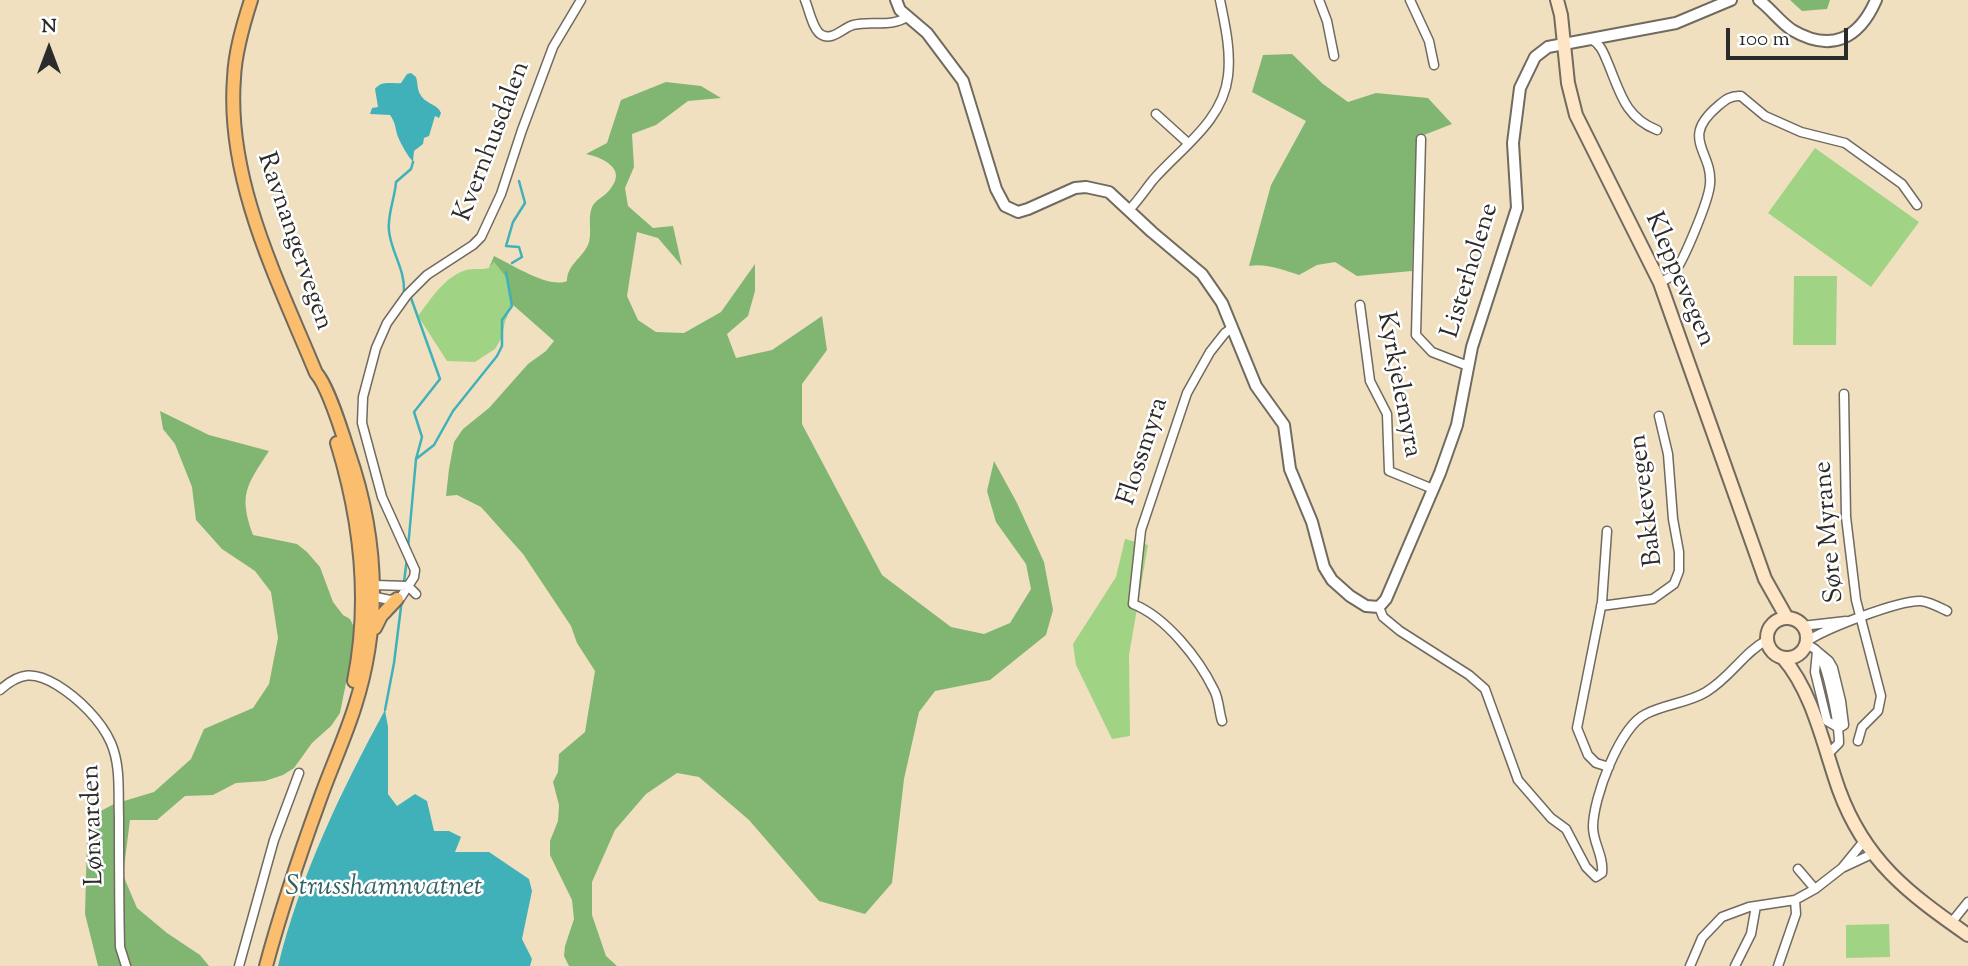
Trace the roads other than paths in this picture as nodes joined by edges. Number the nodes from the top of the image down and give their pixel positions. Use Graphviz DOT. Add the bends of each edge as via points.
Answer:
graph roads {
  1 [pos="251,0"];
  2 [pos="581,0"];
  3 [pos="805,0"];
  4 [pos="896,0"];
  5 [pos="1220,0"];
  6 [pos="1319,0"];
  7 [pos="1410,0"];
  8 [pos="1557,0"];
  9 [pos="1731,0"];
  10 [pos="1759,0"];
  11 [pos="1876,0"];
  12 [pos="907,17"];
  13 [pos="1591,39"];
  14 [pos="1564,44"];
  15 [pos="1334,56"];
  16 [pos="1434,65"];
  17 [pos="1156,114"];
  18 [pos="1657,130"];
  19 [pos="1422,139"];
  20 [pos="1188,143"];
  21 [pos="1917,205"];
  22 [pos="1129,210"];
  23 [pos="1660,283"];
  24 [pos="1360,305"];
  25 [pos="1232,328"];
  26 [pos="1468,366"];
  27 [pos="1844,394"];
  28 [pos="1658,416"];
  29 [pos="1433,489"];
  30 [pos="1607,531"];
  31 [pos="1765,579"];
  32 [pos="408,586"];
  33 [pos="370,592"];
  34 [pos="416,594"];
  35 [pos="397,600"];
  36 [pos="1601,606"];
  37 [pos="1379,607"];
  38 [pos="1947,611"];
  39 [pos="1860,617"];
  40 [pos="1787,618"];
  41 [pos="1846,621"];
  42 [pos="1772,624"];
  43 [pos="1802,625"];
  44 [pos="1767,640"];
  45 [pos="1807,647"];
  46 [pos="368,649"];
  47 [pos="1783,658"];
  48 [pos="0,690"];
  49 [pos="1808,700"];
  50 [pos="1222,721"];
  51 [pos="346,724"];
  52 [pos="1839,728"];
  53 [pos="1858,741"];
  54 [pos="1827,755"];
  55 [pos="1609,767"];
  56 [pos="299,773"];
  57 [pos="1864,841"];
  58 [pos="1872,854"];
  59 [pos="1842,868"];
  60 [pos="1798,869"];
  61 [pos="1815,889"];
  62 [pos="1794,900"];
  63 [pos="1968,902"];
  64 [pos="1756,906"];
  65 [pos="1951,923"];
  66 [pos="1968,935"];
  67 [pos="126,966"];
  68 [pos="239,966"];
  69 [pos="266,966"];
  70 [pos="1690,966"];
  71 [pos="1735,966"];
  72 [pos="1778,966"];
  1 -- 33 [label="main road, Ravnangervegen" via="233,80 237,150 257,226 357,479 369,534"];
  2 -- 32 [label="street, Kvernhusdalen" via="553,47 481,237 407,295 376,348 363,397 362,422 382,497 414,566"];
  3 -- 12 [label="street" via="816,29 824,36 855,25"];
  4 -- 12 [label="street"];
  5 -- 20 [label="street" via="1228,40 1227,82 1209,122"];
  6 -- 15 [label="street"];
  7 -- 16 [label="street" via="1429,41"];
  8 -- 14 [label="main road, Kleppevegen"];
  9 -- 13 [label="street, Listerholene" via="1676,23"];
  10 -- 11 [label="street" via="1790,29 1833,41 1861,26"];
  12 -- 22 [label="street" via="927,33 963,81 1005,206 1018,212 1086,187 1109,192"];
  13 -- 14 [label="street, Listerholene"];
  13 -- 18 [label="street" via="1601,48 1628,109"];
  14 -- 23 [label="main road, Kleppevegen" via="1576,115"];
  14 -- 26 [label="street, Listerholene" via="1540,51 1520,88 1513,143 1517,208"];
  17 -- 20 [label="street"];
  19 -- 26 [label="street, Listerholene" via="1416,335 1432,352"];
  20 -- 22 [label="street"];
  21 -- 23 [label="street" via="1902,184 1845,143 1801,132 1765,116 1741,96 1731,96 1710,112 1700,131 1699,146 1710,177 1708,196 1675,273"];
  22 -- 25 [label="street" via="1210,282"];
  23 -- 31 [label="main road, Kleppevegen"];
  24 -- 29 [label="street, Kyrkjelemyra" via="1370,381 1387,414 1389,471"];
  25 -- 37 [label="street" via="1256,386 1284,425 1290,469 1324,566 1350,597"];
  25 -- 50 [label="street, Flossmyra" via="1210,352 1186,393 1142,530 1133,604 1154,614 1189,651 1214,690"];
  26 -- 29 [label="street, Listerholene" via="1460,416"];
  27 -- 39 [label="street, Søre Myrane" via="1846,517"];
  28 -- 36 [label="street, Bakkevegen" via="1668,454 1679,571 1674,584 1653,599"];
  29 -- 37 [label="street, Listerholene"];
  30 -- 36 [label="street, Bakkevegen"];
  31 -- 40 [label="main road, Kleppevegen"];
  31 -- 42 [label="main road, Kleppevegen"];
  32 -- 33 [label="street"];
  32 -- 34 [label="street"];
  32 -- 35 [label="street"];
  33 -- 35 [label="street" via="382,600"];
  33 -- 46 [label="main road, Ravnangervegen"];
  33 -- 51 [label="main road, Ravnangervegen"];
  35 -- 46 [label="main road" via="379,619"];
  36 -- 55 [label="street, Bakkevegen" via="1577,728 1588,755"];
  37 -- 55 [label="street" via="1383,617 1400,631 1485,689 1518,780 1566,829 1596,877 1602,873 1602,865 1593,833 1594,815"];
  38 -- 39 [label="street, Søre Myrane" via="1914,602"];
  39 -- 41 [label="street"];
  39 -- 53 [label="street" via="1881,700"];
  40 -- 42 [label="main road"];
  40 -- 43 [label="main road"];
  41 -- 43 [label="street"];
  41 -- 45 [label="street"];
  42 -- 44 [label="main road"];
  43 -- 45 [label="main road"];
  44 -- 47 [label="main road" via="1772,652"];
  44 -- 55 [label="street" via="1708,691 1635,721"];
  45 -- 47 [label="main road"];
  45 -- 49 [label="main road"];
  45 -- 52 [label="street" via="1827,721"];
  45 -- 52 [label="street" via="1833,668 1844,716"];
  46 -- 51 [label="main road, Ravnangervegen"];
  47 -- 49 [label="main road"];
  48 -- 67 [label="street, Lønvarden" via="24,674 41,676 82,705 111,742 118,780 120,947"];
  49 -- 54 [label="main road"];
  51 -- 69 [label="main road, Ravnangervegen"];
  52 -- 54 [label="street" via="1839,743"];
  54 -- 57 [label="main road"];
  56 -- 68 [label="street" via="274,840"];
  57 -- 58 [label="main road"];
  57 -- 59 [label="street"];
  58 -- 59 [label="street"];
  58 -- 65 [label="main road" via="1898,882"];
  59 -- 61 [label="street"];
  60 -- 61 [label="street"];
  61 -- 62 [label="street"];
  62 -- 64 [label="street"];
  62 -- 72 [label="street" via="1796,914"];
  63 -- 65 [label="street"];
  64 -- 70 [label="street" via="1729,913 1712,926"];
  64 -- 71 [label="street" via="1751,934"];
  65 -- 66 [label="main road"];
}
